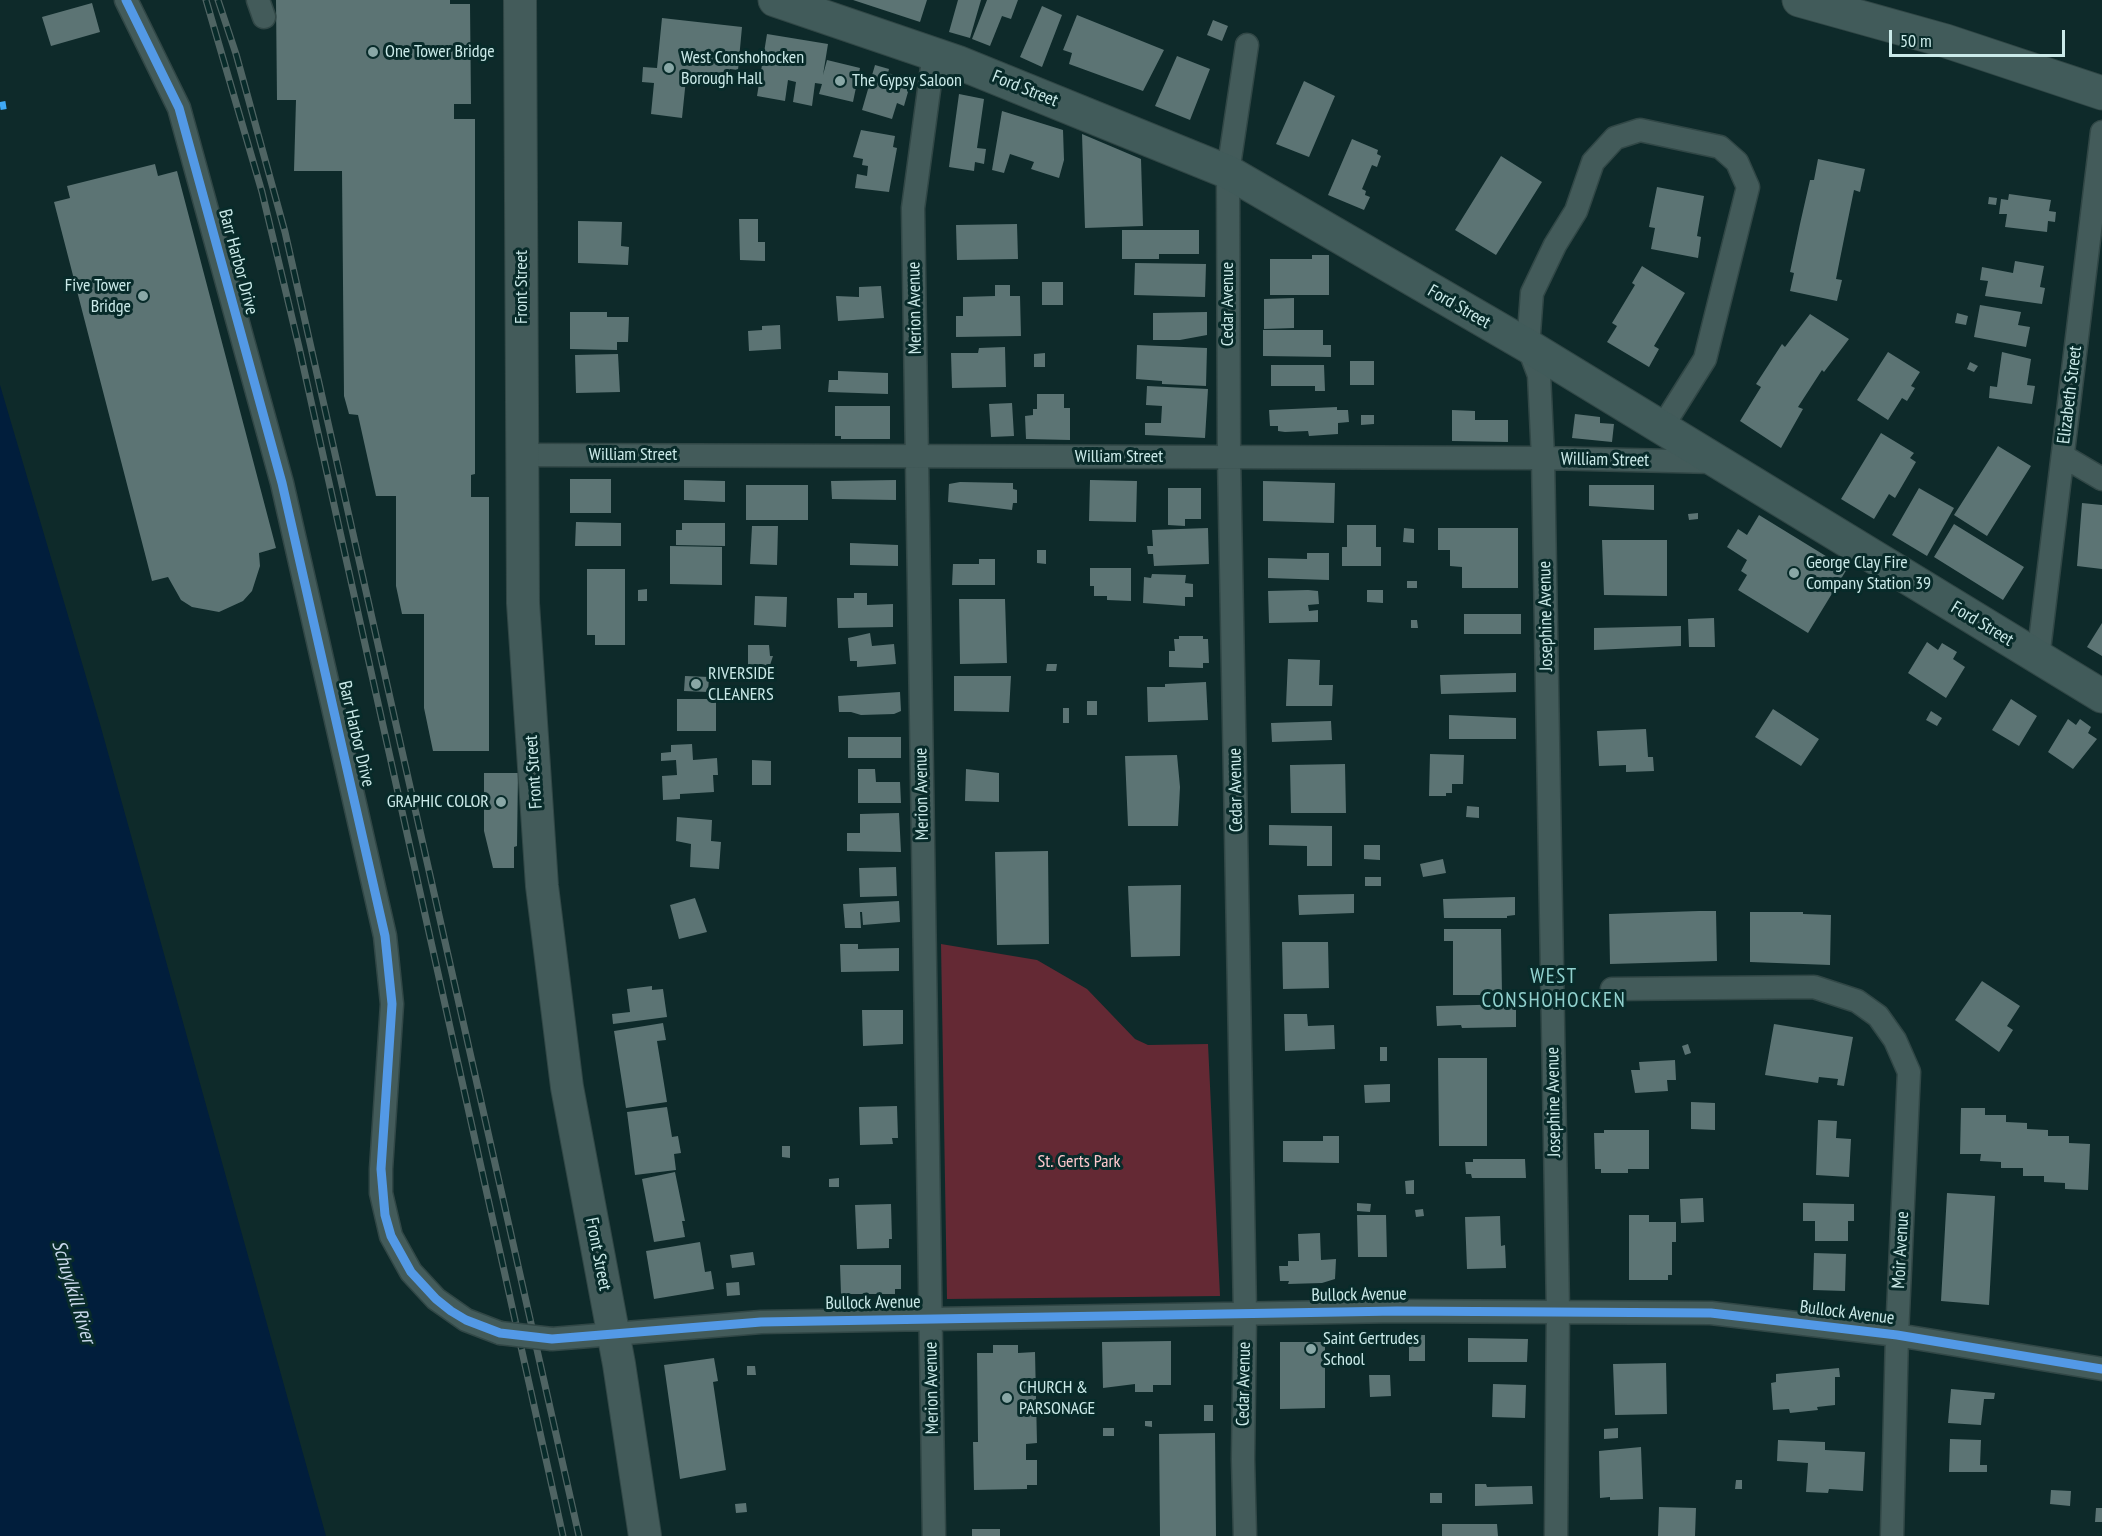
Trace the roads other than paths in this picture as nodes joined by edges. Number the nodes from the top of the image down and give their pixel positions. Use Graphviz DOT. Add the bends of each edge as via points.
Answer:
graph roads {
  1 [pos="126,0"];
  2 [pos="520,0"];
  3 [pos="775,0"];
  4 [pos="1799,0"];
  5 [pos="1248,45"];
  6 [pos="934,53"];
  7 [pos="2102,93"];
  8 [pos="2102,132"];
  9 [pos="1228,172"];
  10 [pos="1528,346"];
  11 [pos="1661,429"];
  12 [pos="522,455"];
  13 [pos="2062,456"];
  14 [pos="917,457"];
  15 [pos="1229,457"];
  16 [pos="1543,458"];
  17 [pos="1716,462"];
  18 [pos="2102,479"];
  19 [pos="2038,658"];
  20 [pos="2102,696"];
  21 [pos="1612,989"];
  22 [pos="1558,1311"];
  23 [pos="1245,1313"];
  24 [pos="931,1319"];
  25 [pos="614,1334"];
  26 [pos="1897,1335"];
  27 [pos="2102,1369"];
  28 [pos="645,1536"];
  29 [pos="934,1536"];
  30 [pos="1245,1536"];
  31 [pos="1556,1536"];
  32 [pos="1892,1536"];
  1 -- 25 [label="street, Barr Harbor Drive, bridge" via="171,88 182,119 282,483 385,936 392,1004 381,1181 391,1236 411,1272 436,1299 466,1320 518,1337 552,1339"];
  2 -- 12 [label="main road, Front Street"];
  3 -- 6 [label="main road, Ford Street"];
  4 -- 7 [label="main road" via="1946,41"];
  5 -- 9 [label="street, Cedar Avenue"];
  6 -- 9 [label="main road, Ford Street"];
  6 -- 14 [label="street, Merion Avenue" via="913,208"];
  8 -- 13 [label="street, Elizabeth Street"];
  9 -- 10 [label="main road, Ford Street"];
  9 -- 15 [label="street, Cedar Avenue"];
  10 -- 11 [label="main road, Ford Street"];
  10 -- 11 [label="street, Josephine Avenue" via="1532,293 1576,210 1593,162 1615,138 1640,130 1720,147 1737,162 1748,187 1705,359"];
  10 -- 16 [label="street, Josephine Avenue" via="1539,375"];
  11 -- 17 [label="main road, Ford Street"];
  12 -- 14 [label="street, William Street"];
  12 -- 25 [label="main road, Front Street" via="523,603 548,952 577,1144"];
  13 -- 18 [label="street"];
  13 -- 19 [label="street, Elizabeth Street"];
  14 -- 15 [label="street, William Street"];
  14 -- 24 [label="street, Merion Avenue"];
  15 -- 16 [label="street, William Street"];
  15 -- 23 [label="street, Cedar Avenue"];
  16 -- 17 [label="street, William Street"];
  16 -- 22 [label="street, Josephine Avenue"];
  17 -- 19 [label="main road, Ford Street"];
  19 -- 20 [label="main road, Ford Street"];
  21 -- 26 [label="street, Moir Avenue" via="1814,987 1857,1001 1878,1016 1895,1040 1909,1072"];
  22 -- 23 [label="street, Bullock Avenue"];
  22 -- 26 [label="street, Bullock Avenue" via="1711,1313"];
  22 -- 31 [label="street, Josephine Avenue"];
  23 -- 24 [label="street, Bullock Avenue"];
  23 -- 30 [label="street, Cedar Avenue"];
  24 -- 25 [label="street, Bullock Avenue" via="761,1322"];
  24 -- 29 [label="street, Merion Avenue"];
  25 -- 28 [label="main road, Front Street"];
  26 -- 27 [label="street, Bullock Avenue"];
  26 -- 32 [label="street, Moir Avenue"];
}
